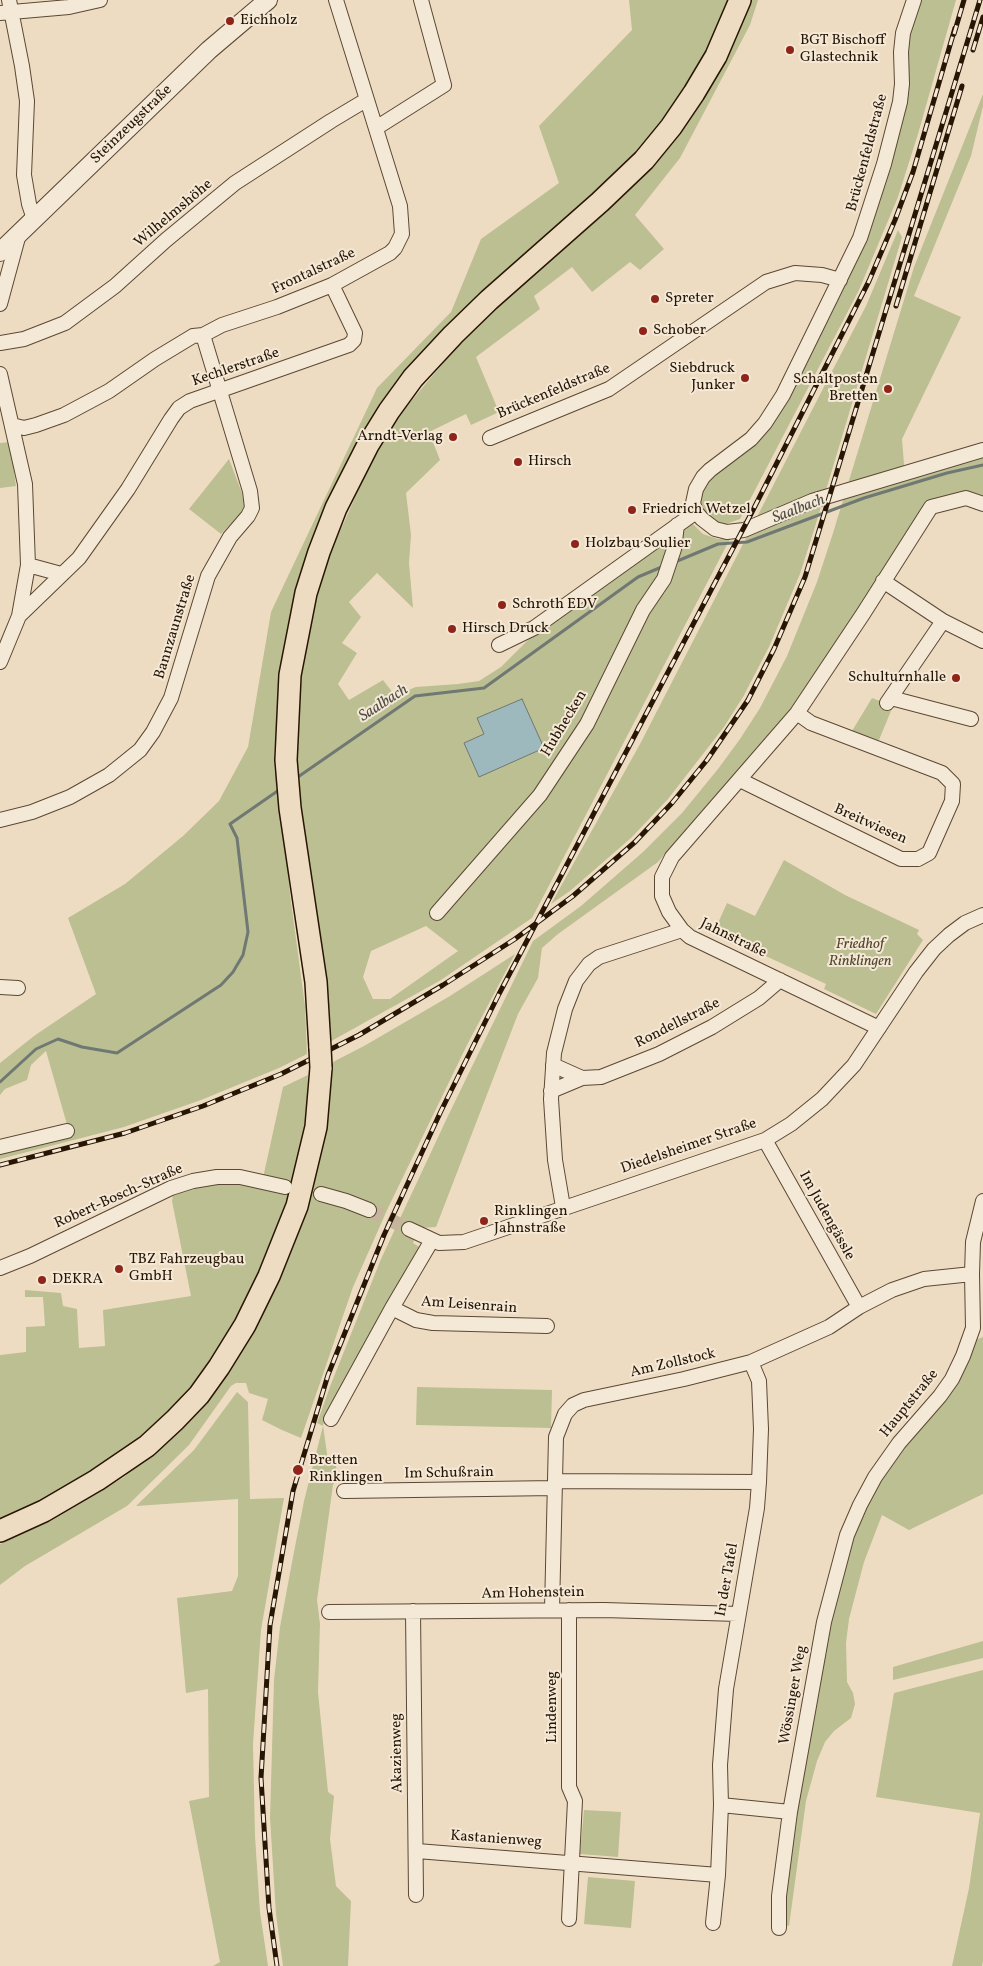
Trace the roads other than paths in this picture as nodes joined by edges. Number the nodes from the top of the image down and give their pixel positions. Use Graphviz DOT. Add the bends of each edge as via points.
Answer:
graph roads {
  1 [pos="100,0"];
  2 [pos="268,0"];
  3 [pos="336,0"];
  4 [pos="420,0"];
  5 [pos="740,0"];
  6 [pos="914,0"];
  7 [pos="6,9"];
  8 [pos="366,100"];
  9 [pos="376,128"];
  10 [pos="34,220"];
  11 [pos="19,234"];
  12 [pos="0,252"];
  13 [pos="840,280"];
  14 [pos="332,285"];
  15 [pos="0,304"];
  16 [pos="203,335"];
  17 [pos="0,343"];
  18 [pos="0,374"];
  19 [pos="219,391"];
  20 [pos="12,424"];
  21 [pos="490,438"];
  22 [pos="983,450"];
  23 [pos="983,504"];
  24 [pos="696,512"];
  25 [pos="677,525"];
  26 [pos="28,565"];
  27 [pos="61,574"];
  28 [pos="883,582"];
  29 [pos="19,616"];
  30 [pos="943,621"];
  31 [pos="983,641"];
  32 [pos="499,645"];
  33 [pos="0,662"];
  34 [pos="797,713"];
  35 [pos="970,718"];
  36 [pos="740,780"];
  37 [pos="0,820"];
  38 [pos="437,913"];
  39 [pos="983,915"];
  40 [pos="682,930"];
  41 [pos="780,980"];
  42 [pos="0,987"];
  43 [pos="18,988"];
  44 [pos="879,1028"];
  45 [pos="553,1065"];
  46 [pos="582,1078"];
  47 [pos="551,1091"];
  48 [pos="67,1131"];
  49 [pos="765,1140"];
  50 [pos="0,1147"];
  51 [pos="285,1187"];
  52 [pos="322,1194"];
  53 [pos="983,1201"];
  54 [pos="563,1207"];
  55 [pos="369,1210"];
  56 [pos="409,1229"];
  57 [pos="432,1240"];
  58 [pos="0,1268"];
  59 [pos="972,1274"];
  60 [pos="859,1307"];
  61 [pos="392,1308"];
  62 [pos="548,1326"];
  63 [pos="978,1328"];
  64 [pos="751,1362"];
  65 [pos="331,1419"];
  66 [pos="875,1477"];
  67 [pos="759,1482"];
  68 [pos="555,1485"];
  69 [pos="344,1491"];
  70 [pos="0,1531"];
  71 [pos="552,1610"];
  72 [pos="569,1610"];
  73 [pos="329,1612"];
  74 [pos="413,1612"];
  75 [pos="738,1614"];
  76 [pos="722,1805"];
  77 [pos="790,1812"];
  78 [pos="417,1851"];
  79 [pos="572,1863"];
  80 [pos="718,1875"];
  81 [pos="416,1894"];
  82 [pos="569,1919"];
  83 [pos="712,1923"];
  84 [pos="779,1928"];
  1 -- 7 [label="street" via="69,7"];
  2 -- 10 [label="street, Steinzeugstraße" via="210,50"];
  3 -- 8 [label="street, Frontalstraße"];
  4 -- 9 [label="street" via="444,85"];
  5 -- 70 [label="main road" via="716,56 671,127 624,180 489,300 413,378 368,445 336,508 306,593 290,675 286,760 316,982 320,1058 316,1127 297,1206 269,1276 244,1325 199,1395 147,1446 44,1511"];
  6 -- 13 [label="street, Brückenfeldstraße" via="903,33 898,112 868,216"];
  7 -- 10 [label="street" via="22,66 27,101 24,175"];
  8 -- 9 [label="street, Frontalstraße"];
  8 -- 17 [label="street, Wilhelmshöhe" via="235,183 115,286 65,323 24,340"];
  9 -- 14 [label="street, Frontalstraße" via="400,206 402,234 390,253"];
  10 -- 11 [label="street, Steinzeugstraße"];
  11 -- 12 [label="street, Steinzeugstraße"];
  11 -- 15 [label="street"];
  13 -- 21 [label="street, Brückenfeldstraße" via="795,273 766,282 609,390"];
  13 -- 24 [label="street, Brückenfeldstraße" via="783,395 765,423 751,439 703,477 694,495"];
  14 -- 16 [label="street, Frontalstraße"];
  14 -- 19 [label="street, Kechlerstraße" via="354,333 350,345"];
  16 -- 19 [label="street, Bannzaunstraße"];
  16 -- 20 [label="street, Frontalstraße" via="193,336 87,404 36,425 24,428"];
  18 -- 20 [label="street"];
  19 -- 27 [label="street, Kechlerstraße" via="179,408 79,558"];
  19 -- 37 [label="street, Bannzaunstraße" via="250,491 252,508 230,537 208,576 171,698 153,732 126,763 63,800"];
  20 -- 26 [label="street" via="25,484"];
  22 -- 24 [label="street" via="812,501 744,530 721,531 708,525"];
  23 -- 28 [label="street" via="966,498 931,507"];
  24 -- 25 [label="street"];
  25 -- 32 [label="street" via="534,628"];
  25 -- 38 [label="street, Hubhecken" via="674,549 664,579 644,610 587,724 540,795"];
  26 -- 27 [label="street"];
  26 -- 29 [label="street"];
  27 -- 29 [label="street, Kechlerstraße"];
  28 -- 30 [label="street"];
  28 -- 34 [label="street"];
  29 -- 33 [label="street"];
  30 -- 31 [label="street"];
  30 -- 35 [label="street" via="889,701"];
  34 -- 36 [label="street"];
  34 -- 36 [label="street, Breitwiesen" via="811,723 942,773 953,784 952,801 929,853 918,859 900,859"];
  36 -- 40 [label="street" via="672,857 662,877 664,904"];
  39 -- 44 [label="street, Diedelsheimer Straße" via="960,927 934,949"];
  40 -- 41 [label="street, Jahnstraße"];
  40 -- 45 [label="street, Jahnstraße" via="599,957 582,971 565,1009"];
  41 -- 44 [label="street, Jahnstraße"];
  41 -- 46 [label="street, Rondellstraße" via="759,998 712,1027 659,1054 601,1077"];
  42 -- 43 [label="street"];
  44 -- 49 [label="street, Diedelsheimer Straße" via="854,1065 822,1099"];
  45 -- 46 [label="street"];
  45 -- 47 [label="street, Jahnstraße"];
  46 -- 47 [label="street"];
  47 -- 54 [label="street, Jahnstraße" via="555,1160"];
  48 -- 50 [label="street"];
  49 -- 54 [label="street, Diedelsheimer Straße"];
  49 -- 60 [label="street, Im Judengässle"];
  51 -- 58 [label="street, Robert-Bosch-Straße" via="240,1177 193,1181 171,1188"];
  52 -- 55 [label="street"];
  53 -- 59 [label="street, Hauptstraße" via="973,1242"];
  54 -- 57 [label="street, Diedelsheimer Straße" via="464,1242 446,1244"];
  56 -- 57 [label="street, Diedelsheimer Straße"];
  57 -- 61 [label="street, Am Leisenrain"];
  59 -- 60 [label="street, Am Zollstock" via="924,1279 892,1290"];
  59 -- 63 [label="street, Hauptstraße"];
  60 -- 64 [label="street, Am Zollstock" via="829,1326"];
  61 -- 62 [label="street, Am Leisenrain" via="416,1320 433,1323"];
  61 -- 65 [label="street, Am Leisenrain"];
  63 -- 66 [label="street, Hauptstraße" via="952,1379"];
  64 -- 67 [label="street, In der Tafel" via="759,1381"];
  64 -- 68 [label="street, Am Zollstock" via="584,1400 573,1406 565,1414 556,1438"];
  66 -- 77 [label="street, Wössinger Weg" via="847,1534 824,1622"];
  67 -- 68 [label="street, Im Schußrain"];
  67 -- 75 [label="street, In der Tafel"];
  68 -- 69 [label="street, Im Schußrain"];
  68 -- 71 [label="street, Am Zollstock"];
  71 -- 72 [label="street, Am Hohenstein"];
  71 -- 74 [label="street, Am Hohenstein"];
  72 -- 75 [label="street, Am Hohenstein"];
  72 -- 79 [label="street, Lindenweg" via="569,1787 575,1801"];
  73 -- 74 [label="street, Am Hohenstein"];
  74 -- 78 [label="street, Akazienweg"];
  75 -- 76 [label="street, In der Tafel" via="726,1688 720,1765"];
  76 -- 77 [label="street"];
  76 -- 80 [label="street, In der Tafel"];
  77 -- 84 [label="street, Wössinger Weg" via="779,1896"];
  78 -- 79 [label="street, Kastanienweg"];
  78 -- 81 [label="street, Akazienweg"];
  79 -- 80 [label="street, Kastanienweg"];
  79 -- 82 [label="street"];
  80 -- 83 [label="street, In der Tafel"];
}
